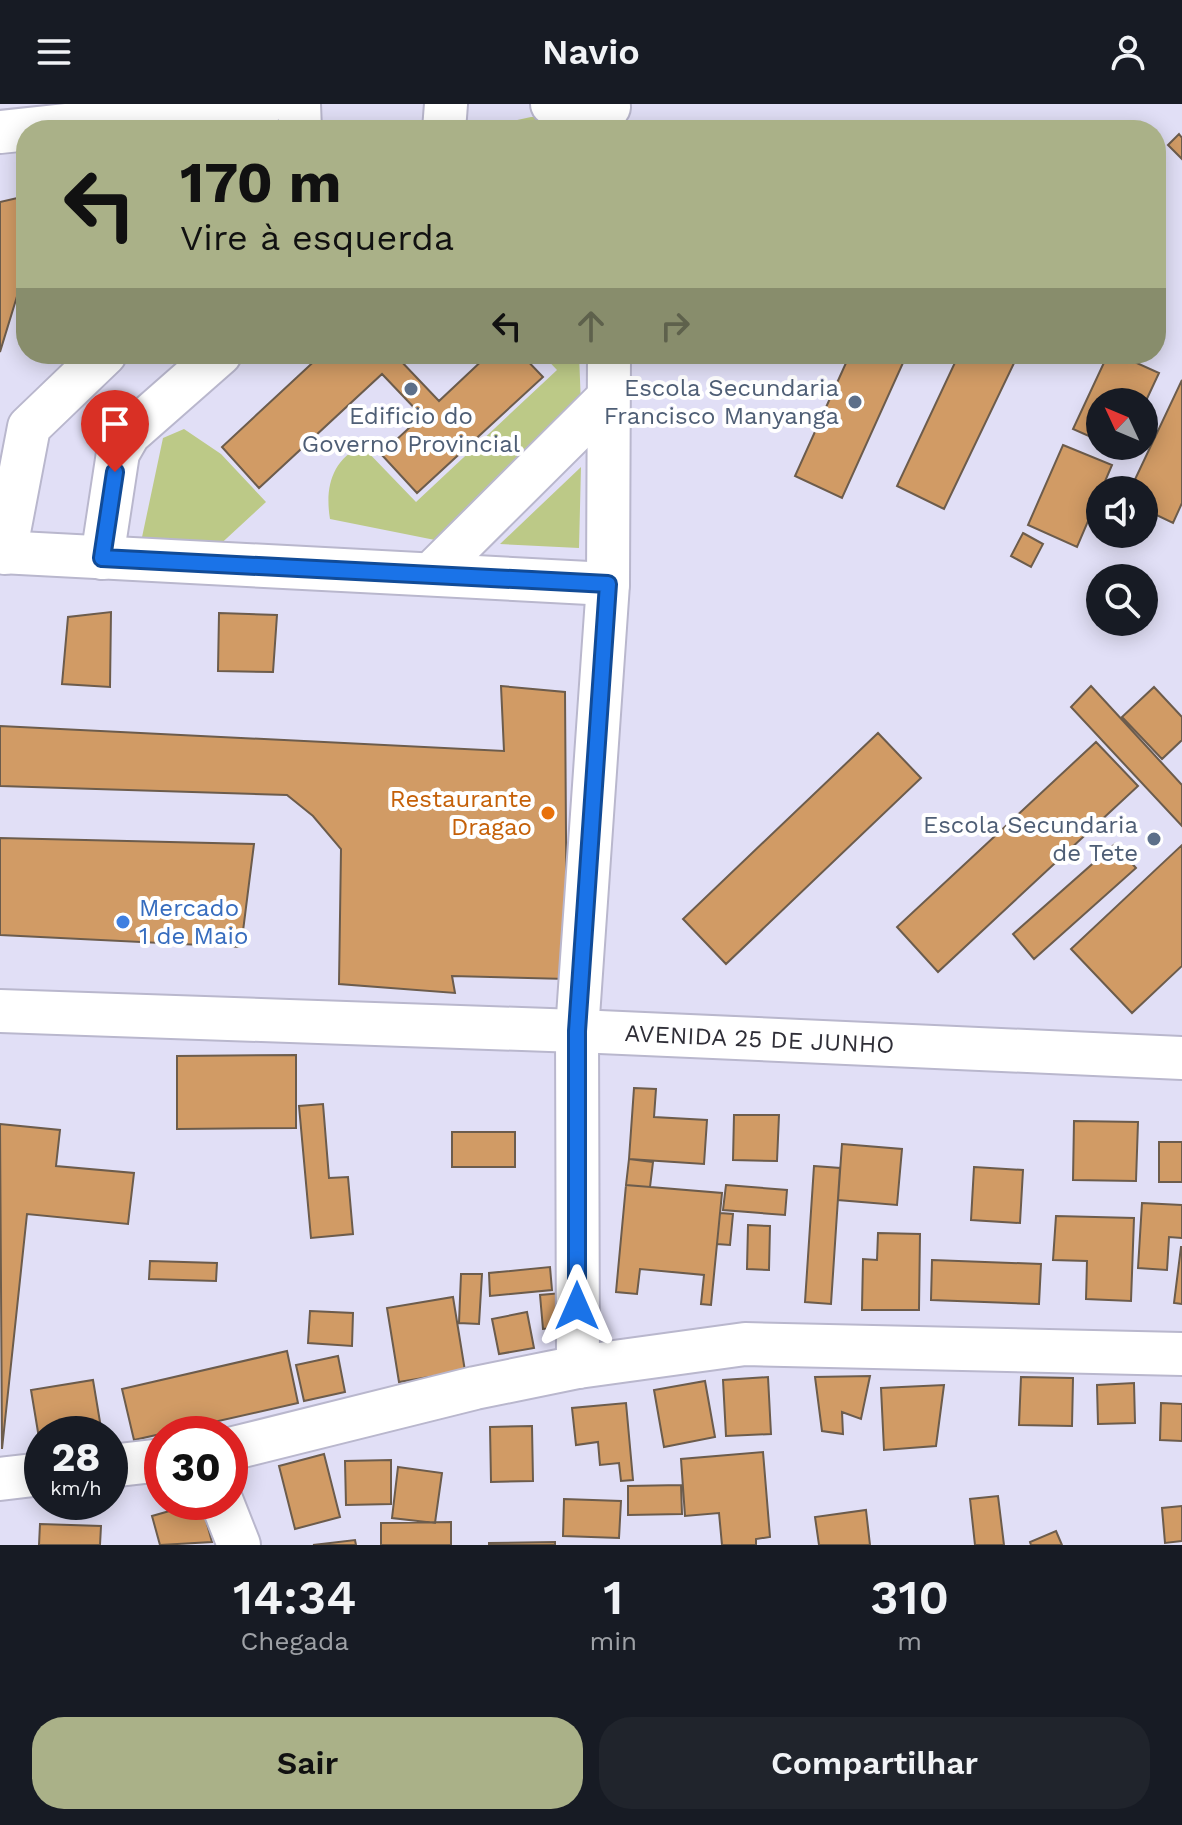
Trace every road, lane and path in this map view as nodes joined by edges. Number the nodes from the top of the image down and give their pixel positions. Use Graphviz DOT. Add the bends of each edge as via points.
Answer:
graph roads {
  1 [pos="264,104"];
  2 [pos="552,104"];
  3 [pos="609,114"];
  4 [pos="35,120"];
  5 [pos="95,364"];
  6 [pos="209,364"];
  7 [pos="609,364"];
  8 [pos="608,398"];
  9 [pos="2,552"];
  10 [pos="102,558"];
  11 [pos="431,574"];
  12 [pos="608,584"];
  13 [pos="0,1011"];
  14 [pos="577,1031"];
  15 [pos="1182,1058"];
  16 [pos="1182,1354"];
  17 [pos="578,1367"];
  18 [pos="248,1445"];
  19 [pos="24,1476"];
  20 [pos="0,1479"];
  21 [pos="229,1520"];
  22 [pos="239,1545"];
  1 -- 4 [label="street"];
  2 -- 3 [label="street"];
  5 -- 9 [label="street" via="29,427"];
  6 -- 10 [label="street" via="129,434 118,453"];
  7 -- 8 [label="street"];
  8 -- 11 [label="street"];
  8 -- 12 [label="street"];
  9 -- 10 [label="street"];
  10 -- 11 [label="street"];
  11 -- 12 [label="street"];
  12 -- 14 [label="street"];
  13 -- 14 [label="street, AVENIDA 25 DE JUNHO"];
  14 -- 15 [label="street, AVENIDA 25 DE JUNHO"];
  14 -- 17 [label="street"];
  16 -- 17 [label="street" via="745,1344"];
  17 -- 18 [label="street"];
  19 -- 20 [label="street"];
  21 -- 22 [label="street"];
}
